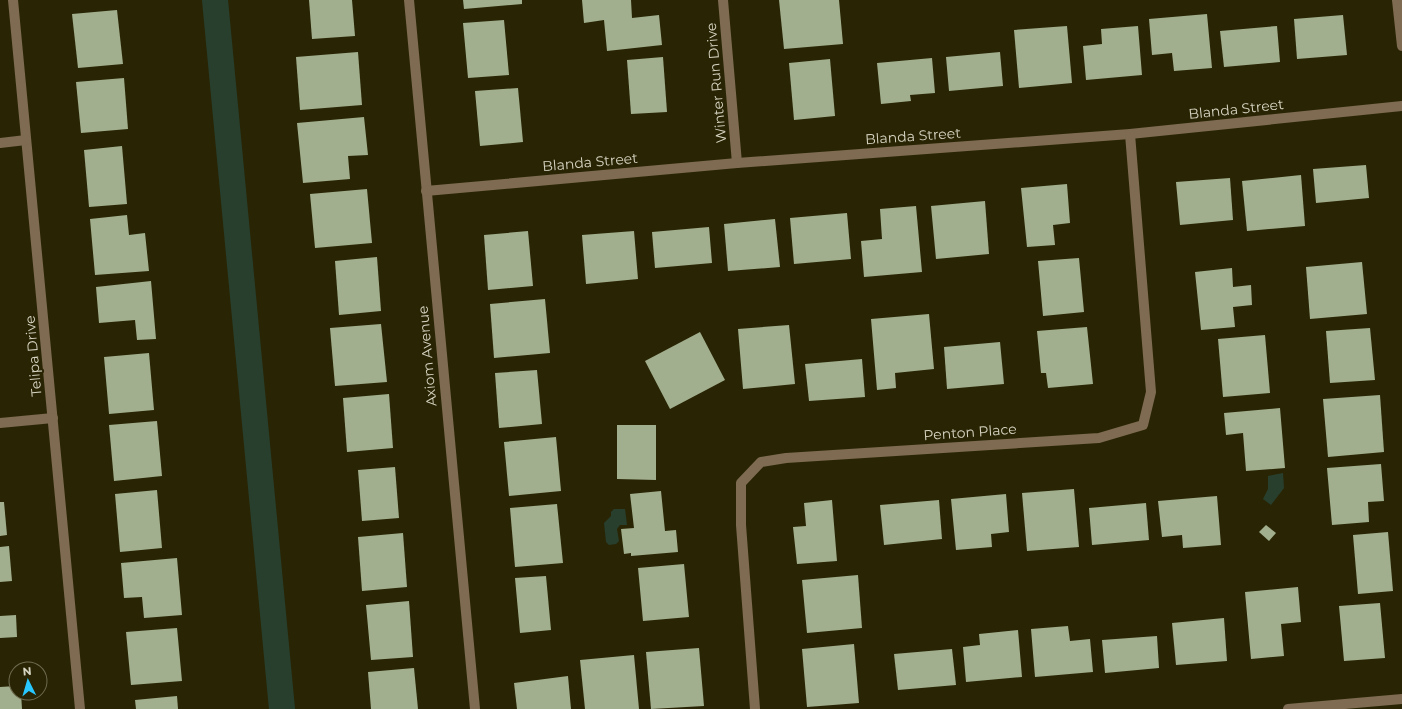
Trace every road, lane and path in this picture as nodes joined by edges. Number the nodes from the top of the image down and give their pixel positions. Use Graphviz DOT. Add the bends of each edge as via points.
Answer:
graph roads {
  1 [pos="13,0"];
  2 [pos="409,0"];
  3 [pos="723,0"];
  4 [pos="1397,0"];
  5 [pos="1402,46"];
  6 [pos="1402,106"];
  7 [pos="1130,134"];
  8 [pos="26,140"];
  9 [pos="0,143"];
  10 [pos="738,163"];
  11 [pos="426,191"];
  12 [pos="53,418"];
  13 [pos="0,423"];
  14 [pos="1402,699"];
  15 [pos="80,709"];
  16 [pos="475,709"];
  17 [pos="755,709"];
  18 [pos="1288,709"];
  1 -- 8 [label="street, Telipa Drive"];
  2 -- 11 [label="street, Axiom Avenue"];
  3 -- 10 [label="street, Winter Run Drive"];
  4 -- 5 [label="street"];
  6 -- 7 [label="street, Blanda Street"];
  7 -- 10 [label="street, Blanda Street"];
  7 -- 17 [label="street, Penton Place" via="1151,392 1143,425 1099,438 786,458 761,462 741,483 741,525"];
  8 -- 9 [label="street"];
  8 -- 12 [label="street, Telipa Drive"];
  10 -- 11 [label="street, Blanda Street"];
  11 -- 16 [label="street, Axiom Avenue"];
  12 -- 13 [label="street"];
  12 -- 15 [label="street, Telipa Drive"];
  14 -- 18 [label="street"];
}
